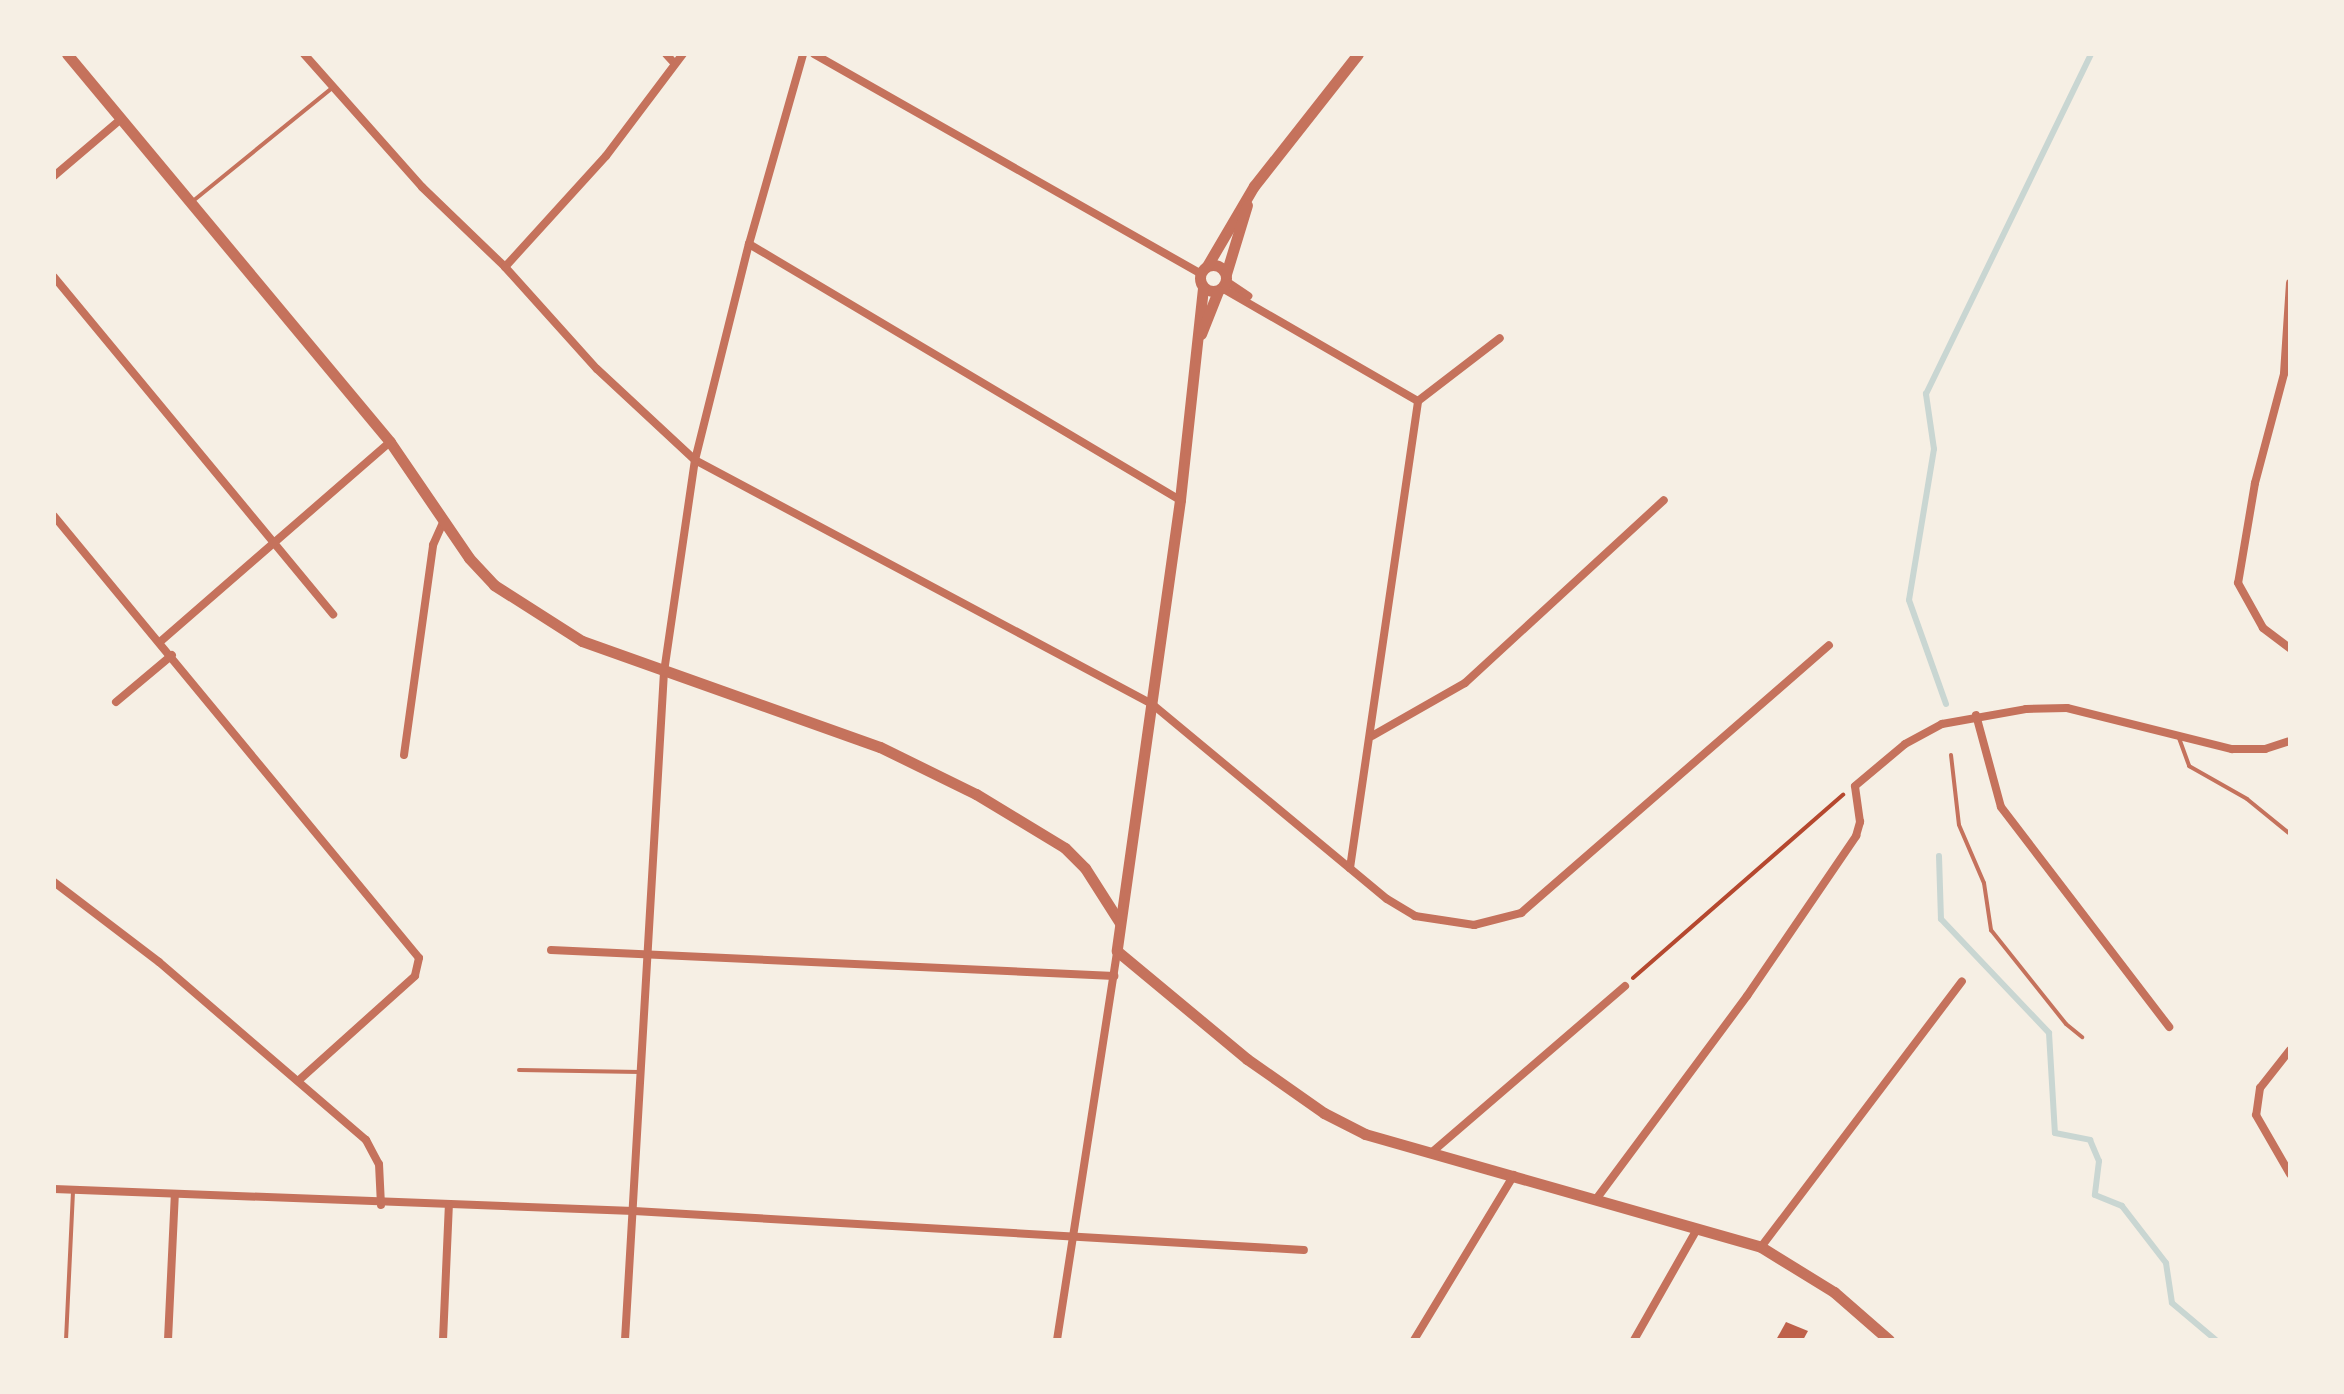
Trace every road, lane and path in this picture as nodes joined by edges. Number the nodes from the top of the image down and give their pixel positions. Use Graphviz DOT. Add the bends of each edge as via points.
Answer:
graph roads {
  1 [pos="67,54"];
  2 [pos="304,54"];
  3 [pos="666,54"];
  4 [pos="683,54"];
  5 [pos="803,54"];
  6 [pos="814,54"];
  7 [pos="1358,54"];
  8 [pos="675,64"];
  9 [pos="333,87"];
  10 [pos="121,119"];
  11 [pos="54,176"];
  12 [pos="1254,186"];
  13 [pos="191,203"];
  14 [pos="749,244"];
  15 [pos="505,267"];
  16 [pos="1204,269"];
  17 [pos="54,277"];
  18 [pos="1223,283"];
  19 [pos="2290,283"];
  20 [pos="1203,288"];
  21 [pos="1500,338"];
  22 [pos="1194,353"];
  23 [pos="1418,401"];
  24 [pos="390,442"];
  25 [pos="695,460"];
  26 [pos="1180,500"];
  27 [pos="1664,500"];
  28 [pos="54,516"];
  29 [pos="444,520"];
  30 [pos="275,542"];
  31 [pos="333,614"];
  32 [pos="161,641"];
  33 [pos="1829,645"];
  34 [pos="2290,648"];
  35 [pos="172,655"];
  36 [pos="664,672"];
  37 [pos="116,702"];
  38 [pos="1152,704"];
  39 [pos="1976,715"];
  40 [pos="2179,735"];
  41 [pos="1372,736"];
  42 [pos="2290,741"];
  43 [pos="404,755"];
  44 [pos="1951,755"];
  45 [pos="1855,786"];
  46 [pos="2290,834"];
  47 [pos="1350,868"];
  48 [pos="54,882"];
  49 [pos="1120,924"];
  50 [pos="551,950"];
  51 [pos="1117,951"];
  52 [pos="648,952"];
  53 [pos="1114,976"];
  54 [pos="1962,981"];
  55 [pos="1625,986"];
  56 [pos="2169,1027"];
  57 [pos="2082,1037"];
  58 [pos="2290,1050"];
  59 [pos="519,1070"];
  60 [pos="642,1072"];
  61 [pos="299,1080"];
  62 [pos="1431,1153"];
  63 [pos="2290,1174"];
  64 [pos="1514,1175"];
  65 [pos="54,1189"];
  66 [pos="73,1190"];
  67 [pos="175,1194"];
  68 [pos="1597,1198"];
  69 [pos="381,1205"];
  70 [pos="449,1205"];
  71 [pos="634,1211"];
  72 [pos="1697,1229"];
  73 [pos="1071,1234"];
  74 [pos="1761,1247"];
  75 [pos="1304,1250"];
  76 [pos="66,1340"];
  77 [pos="168,1340"];
  78 [pos="443,1340"];
  79 [pos="625,1340"];
  80 [pos="1057,1340"];
  81 [pos="1414,1340"];
  82 [pos="1634,1340"];
  83 [pos="1889,1340"];
  1 -- 10 [label="street"];
  2 -- 9 [label="street"];
  3 -- 8 [label="street"];
  4 -- 8 [label="street"];
  5 -- 14 [label="street"];
  6 -- 16 [label="street"];
  7 -- 12 [label="street"];
  8 -- 15 [label="street" via="606,156"];
  9 -- 13 [label="lane"];
  9 -- 15 [label="street" via="422,187"];
  10 -- 11 [label="street"];
  10 -- 13 [label="street"];
  12 -- 16 [label="street"];
  12 -- 18 [label="street"];
  13 -- 24 [label="street"];
  14 -- 25 [label="street"];
  14 -- 26 [label="street"];
  15 -- 25 [label="street" via="597,369"];
  16 -- 18 [label="street" via="1214,265"];
  16 -- 20 [label="street"];
  17 -- 30 [label="street"];
  18 -- 20 [label="street"];
  18 -- 22 [label="street"];
  18 -- 23 [label="street"];
  19 -- 34 [label="street" via="2284,374 2255,483 2238,583 2263,628"];
  20 -- 22 [label="street"];
  21 -- 23 [label="street"];
  22 -- 26 [label="street"];
  23 -- 41 [label="street"];
  24 -- 29 [label="street"];
  24 -- 30 [label="street"];
  25 -- 36 [label="street"];
  25 -- 38 [label="street"];
  26 -- 38 [label="street"];
  27 -- 41 [label="street" via="1465,683"];
  28 -- 32 [label="street"];
  29 -- 36 [label="street" via="494,585 582,641"];
  29 -- 43 [label="street" via="433,545"];
  30 -- 31 [label="street"];
  30 -- 32 [label="street"];
  32 -- 35 [label="street"];
  33 -- 47 [label="street" via="1521,913 1474,925 1447,925 1415,916"];
  35 -- 37 [label="street"];
  35 -- 61 [label="street" via="419,958 415,976"];
  36 -- 49 [label="street" via="880,747 1042,830 1085,868"];
  36 -- 52 [label="street"];
  38 -- 47 [label="street"];
  38 -- 49 [label="street"];
  39 -- 40 [label="street" via="2067,708"];
  39 -- 45 [label="street" via="1942,724 1905,744"];
  39 -- 56 [label="street" via="2001,807"];
  40 -- 42 [label="street" via="2232,749 2265,749"];
  40 -- 46 [label="lane" via="2189,766 2247,799"];
  41 -- 47 [label="street"];
  44 -- 57 [label="lane" via="1959,825 1984,883 1991,930"];
  45 -- 55 [label="path" via="1794,833"];
  45 -- 68 [label="street" via="1860,822 1856,836 1747,996"];
  48 -- 61 [label="street"];
  49 -- 51 [label="street"];
  50 -- 52 [label="street"];
  51 -- 53 [label="street"];
  51 -- 62 [label="street" via="1240,1054 1324,1113 1365,1134"];
  52 -- 53 [label="street"];
  52 -- 60 [label="street"];
  53 -- 73 [label="street"];
  54 -- 74 [label="street"];
  55 -- 62 [label="street"];
  58 -- 63 [label="street" via="2260,1088 2256,1115"];
  59 -- 60 [label="lane"];
  60 -- 71 [label="street"];
  61 -- 69 [label="street" via="366,1140 379,1164"];
  62 -- 64 [label="street"];
  64 -- 68 [label="street"];
  64 -- 81 [label="street"];
  65 -- 66 [label="street"];
  66 -- 67 [label="street"];
  66 -- 76 [label="lane"];
  67 -- 69 [label="street"];
  67 -- 77 [label="street"];
  68 -- 72 [label="street"];
  69 -- 70 [label="street"];
  70 -- 71 [label="street"];
  70 -- 78 [label="street"];
  71 -- 73 [label="street"];
  71 -- 79 [label="street"];
  72 -- 74 [label="street"];
  72 -- 82 [label="street"];
  73 -- 75 [label="street"];
  73 -- 80 [label="street"];
  74 -- 83 [label="street" via="1834,1292"];
}
